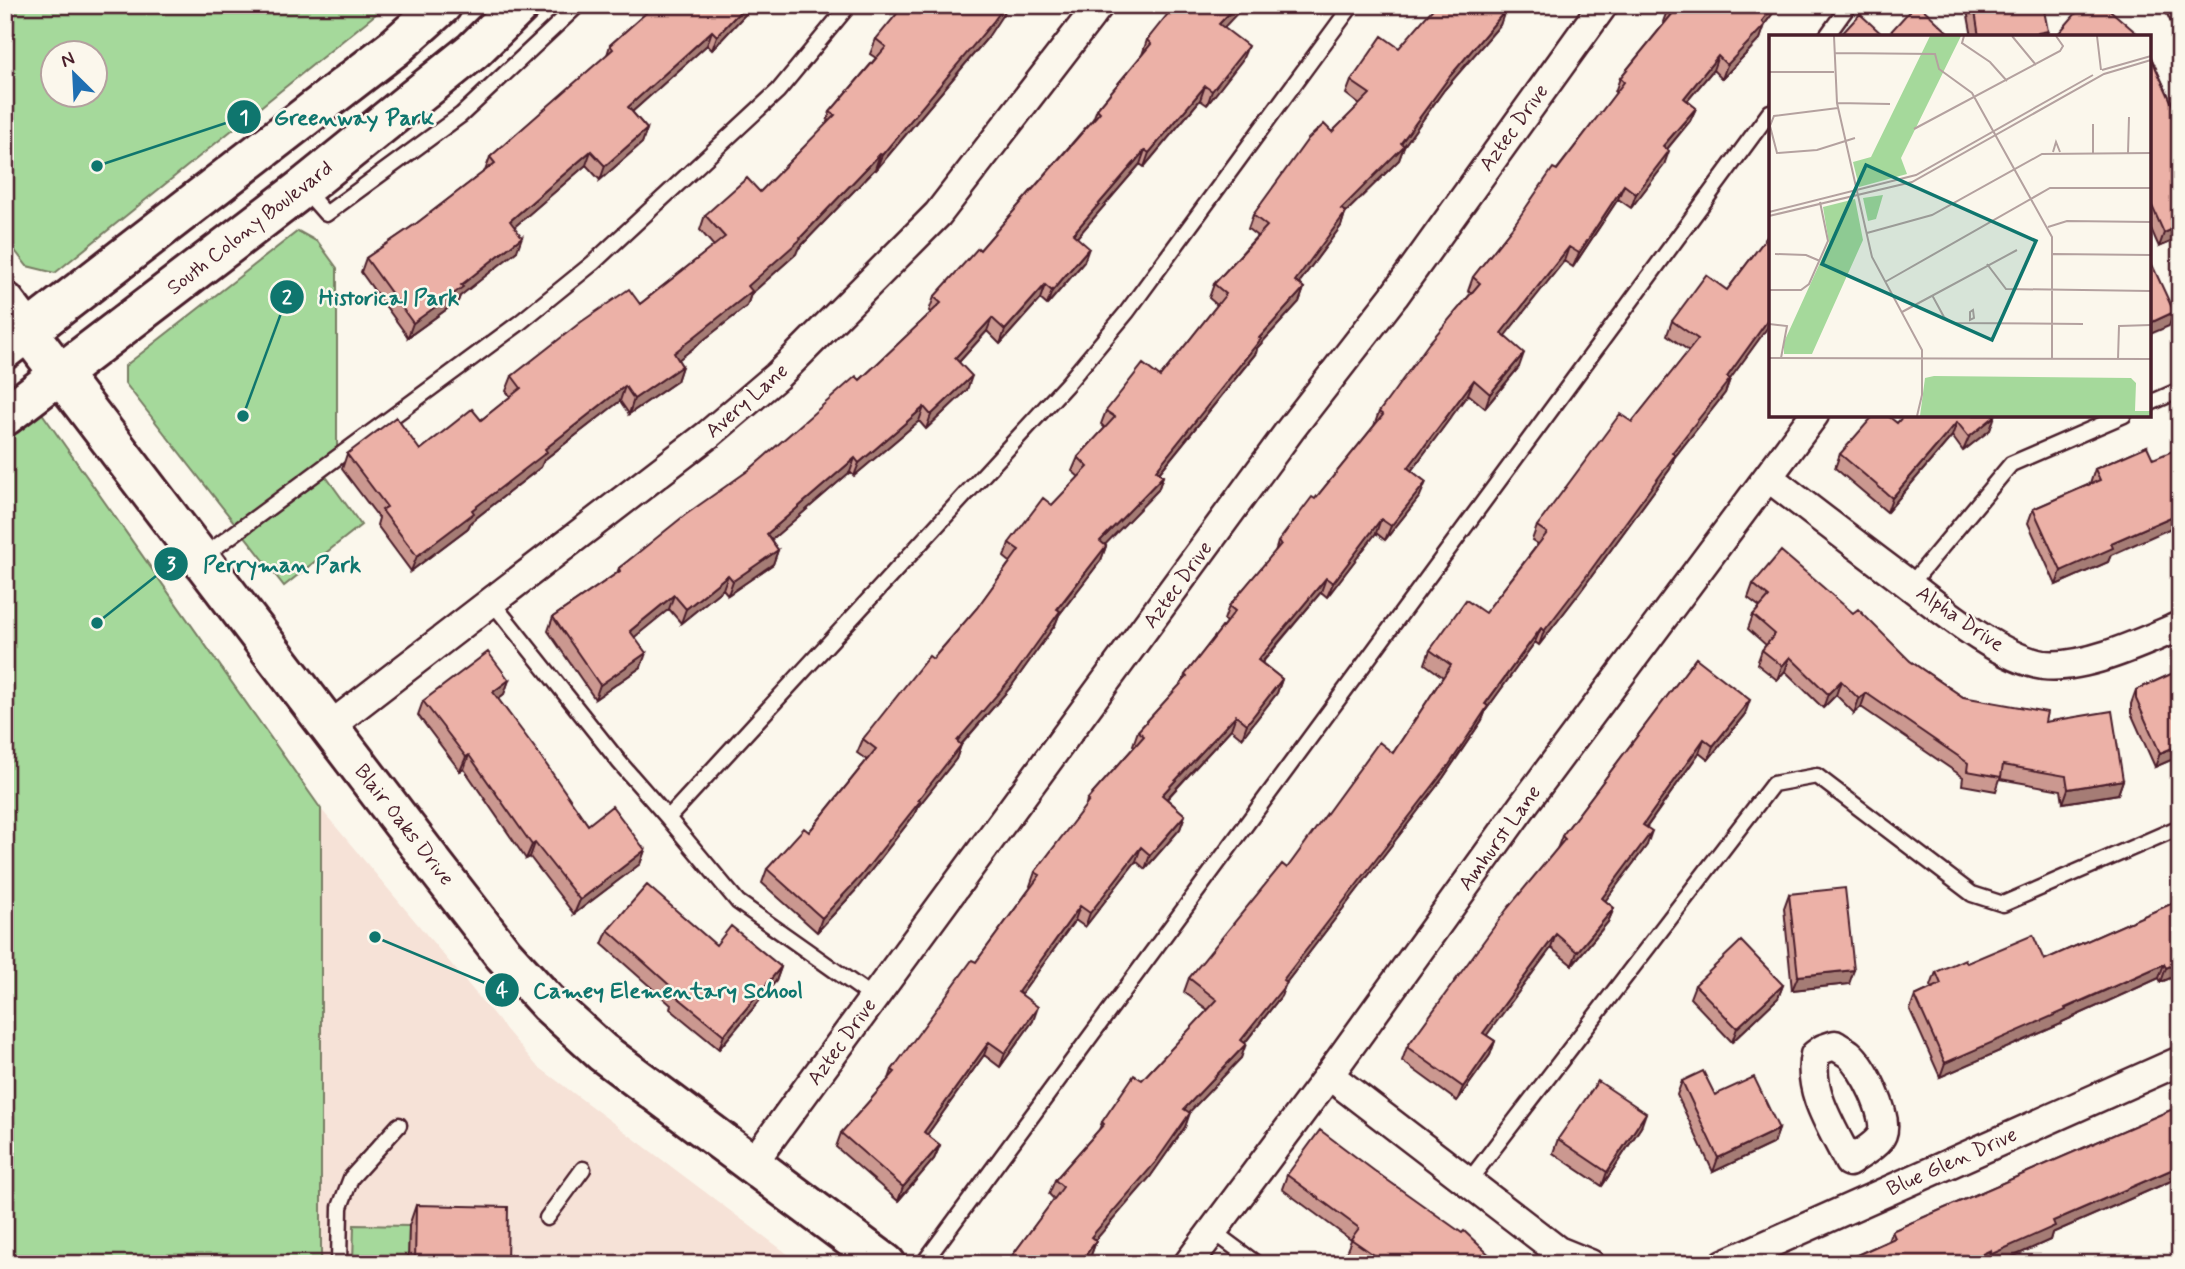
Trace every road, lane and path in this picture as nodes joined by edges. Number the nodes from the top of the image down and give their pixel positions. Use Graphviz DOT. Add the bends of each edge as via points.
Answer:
graph roads {
  1 [pos="442,5"];
  2 [pos="520,5"];
  3 [pos="578,5"];
  4 [pos="849,5"];
  5 [pos="1099,5"];
  6 [pos="1352,5"];
  7 [pos="1603,5"];
  8 [pos="1849,5"];
  9 [pos="2172,5"];
  10 [pos="2180,22"];
  11 [pos="1827,35"];
  12 [pos="1769,113"];
  13 [pos="303,188"];
  14 [pos="5,302"];
  15 [pos="16,341"];
  16 [pos="59,375"];
  17 [pos="2180,390"];
  18 [pos="2150,403"];
  19 [pos="5,416"];
  20 [pos="1813,416"];
  21 [pos="2122,416"];
  22 [pos="1768,477"];
  23 [pos="200,559"];
  24 [pos="1910,585"];
  25 [pos="492,601"];
  26 [pos="2180,626"];
  27 [pos="329,727"];
  28 [pos="668,818"];
  29 [pos="2180,827"];
  30 [pos="874,998"];
  31 [pos="2180,1061"];
  32 [pos="1329,1075"];
  33 [pos="399,1125"];
  34 [pos="1849,1162"];
  35 [pos="752,1164"];
  36 [pos="583,1169"];
  37 [pos="1468,1182"];
  38 [pos="1867,1200"];
  39 [pos="547,1218"];
  40 [pos="1214,1232"];
  41 [pos="339,1264"];
  42 [pos="886,1264"];
  43 [pos="923,1264"];
  44 [pos="1188,1264"];
  45 [pos="1257,1264"];
  46 [pos="1590,1264"];
  47 [pos="1724,1264"];
  1 -- 15 [label="street" via="394,48"];
  2 -- 13 [label="street, South Colony Boulevard" via="474,50"];
  3 -- 13 [label="lane" via="461,115 326,214"];
  4 -- 23 [label="lane" via="778,91 593,262 518,324"];
  5 -- 25 [label="street, Avery Lane" via="938,214 778,376 709,435"];
  6 -- 28 [label="lane" via="1127,312 1067,384"];
  7 -- 30 [label="street, Aztec Drive" via="1394,296 1290,430"];
  8 -- 11 [label="lane"];
  9 -- 10 [label="lane"];
  12 -- 43 [label="lane"];
  13 -- 16 [label="street, South Colony Boulevard"];
  14 -- 15 [label="street, Blair Oaks Drive"];
  15 -- 16 [label="street, Blair Oaks Drive"];
  16 -- 19 [label="street, South Colony Boulevard"];
  16 -- 23 [label="street, Blair Oaks Drive"];
  17 -- 18 [label="lane"];
  20 -- 22 [label="street, Amhurst Lane"];
  21 -- 24 [label="lane" via="2011,464"];
  22 -- 24 [label="street, Alpha Drive"];
  22 -- 32 [label="street, Amhurst Lane"];
  23 -- 27 [label="street, Blair Oaks Drive"];
  24 -- 26 [label="street, Alpha Drive" via="1993,644 2044,665 2088,662"];
  25 -- 27 [label="street, Avery Lane"];
  25 -- 28 [label="lane"];
  27 -- 35 [label="street, Blair Oaks Drive" via="504,955 548,1004 602,1052"];
  28 -- 30 [label="lane" via="737,902"];
  29 -- 37 [label="lane" via="2003,904 1972,894 1817,776 1773,784"];
  30 -- 35 [label="street, Aztec Drive"];
  31 -- 38 [label="street, Blue Glen Drive"];
  32 -- 37 [label="street"];
  32 -- 40 [label="street, Amhurst Lane"];
  33 -- 41 [label="lane" via="351,1178 340,1208"];
  34 -- 38 [label="street"];
  35 -- 42 [label="street, Blair Oaks Drive"];
  36 -- 39 [label="lane"];
  37 -- 46 [label="street" via="1558,1251"];
  38 -- 47 [label="street, Blue Glen Drive"];
  40 -- 44 [label="street, Amhurst Lane"];
  40 -- 45 [label="lane"];
}
